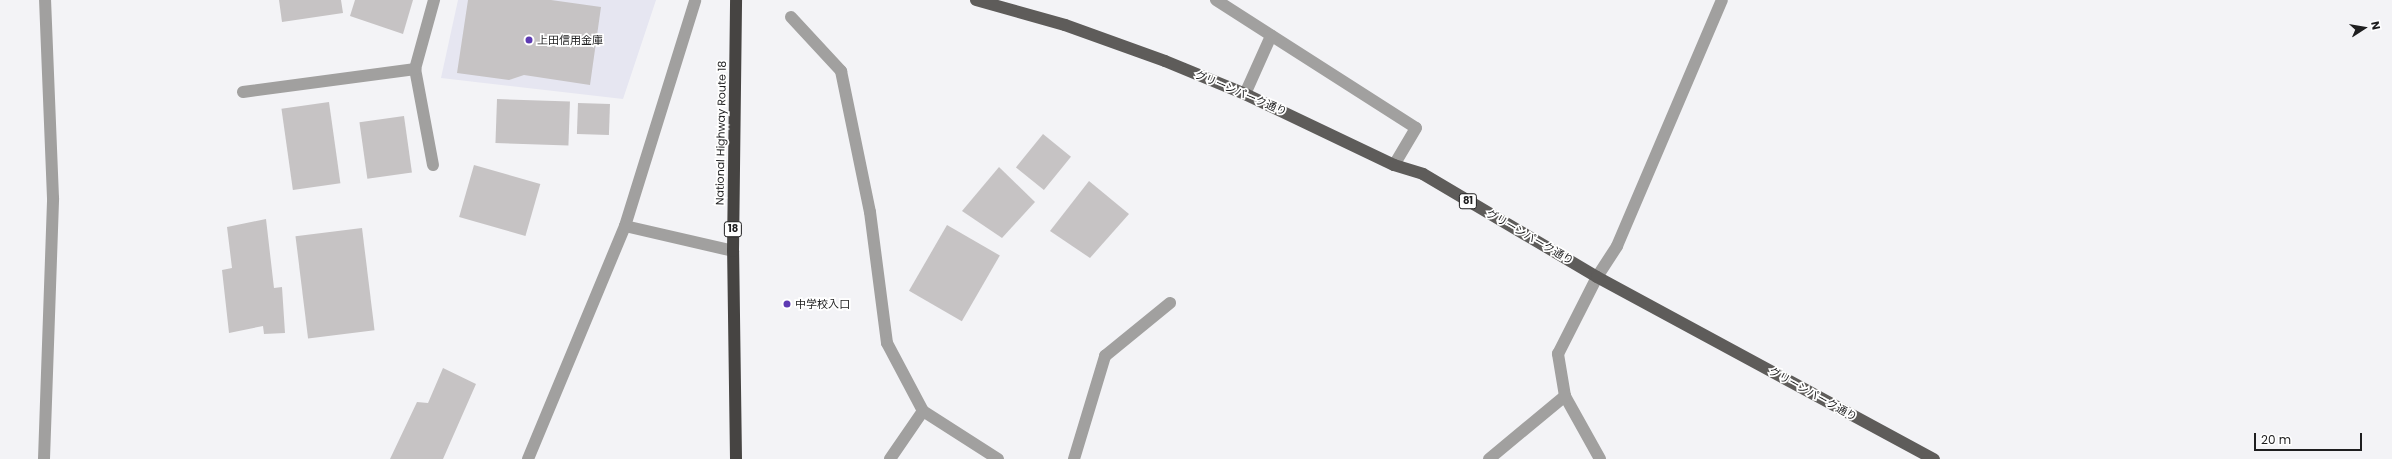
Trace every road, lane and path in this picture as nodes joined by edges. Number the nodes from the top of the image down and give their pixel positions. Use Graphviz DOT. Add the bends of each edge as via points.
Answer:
graph roads {
  1 [pos="45,0"];
  2 [pos="434,0"];
  3 [pos="736,0"];
  4 [pos="976,0"];
  5 [pos="1216,0"];
  6 [pos="1722,0"];
  7 [pos="695,1"];
  8 [pos="791,17"];
  9 [pos="1271,36"];
  10 [pos="415,69"];
  11 [pos="243,92"];
  12 [pos="1245,94"];
  13 [pos="433,165"];
  14 [pos="1394,165"];
  15 [pos="625,226"];
  16 [pos="733,251"];
  17 [pos="1597,277"];
  18 [pos="1170,303"];
  19 [pos="1565,396"];
  20 [pos="923,411"];
  21 [pos="44,459"];
  22 [pos="528,459"];
  23 [pos="736,459"];
  24 [pos="890,459"];
  25 [pos="998,459"];
  26 [pos="1074,459"];
  27 [pos="1489,459"];
  28 [pos="1600,459"];
  29 [pos="1934,459"];
  1 -- 21 [label="street" via="53,198"];
  2 -- 10 [label="street"];
  3 -- 16 [label="highway, National Highway Route 18 / 18"];
  4 -- 12 [label="main road, グリーンパーク通り / 81" via="1065,25"];
  5 -- 9 [label="street"];
  6 -- 17 [label="street" via="1617,246"];
  7 -- 15 [label="street"];
  8 -- 20 [label="street" via="841,71 870,212 887,343"];
  9 -- 12 [label="street"];
  9 -- 14 [label="street" via="1416,128"];
  10 -- 11 [label="street"];
  10 -- 13 [label="street"];
  12 -- 14 [label="main road, グリーンパーク通り / 81"];
  14 -- 17 [label="main road, グリーンパーク通り / 81" via="1423,174"];
  15 -- 16 [label="street"];
  15 -- 22 [label="street"];
  16 -- 23 [label="highway, National Highway Route 18 / 18"];
  17 -- 19 [label="street" via="1558,354"];
  17 -- 29 [label="main road, グリーンパーク通り / 81"];
  18 -- 26 [label="street" via="1105,356"];
  19 -- 27 [label="street"];
  19 -- 28 [label="street"];
  20 -- 24 [label="street"];
  20 -- 25 [label="street"];
}
